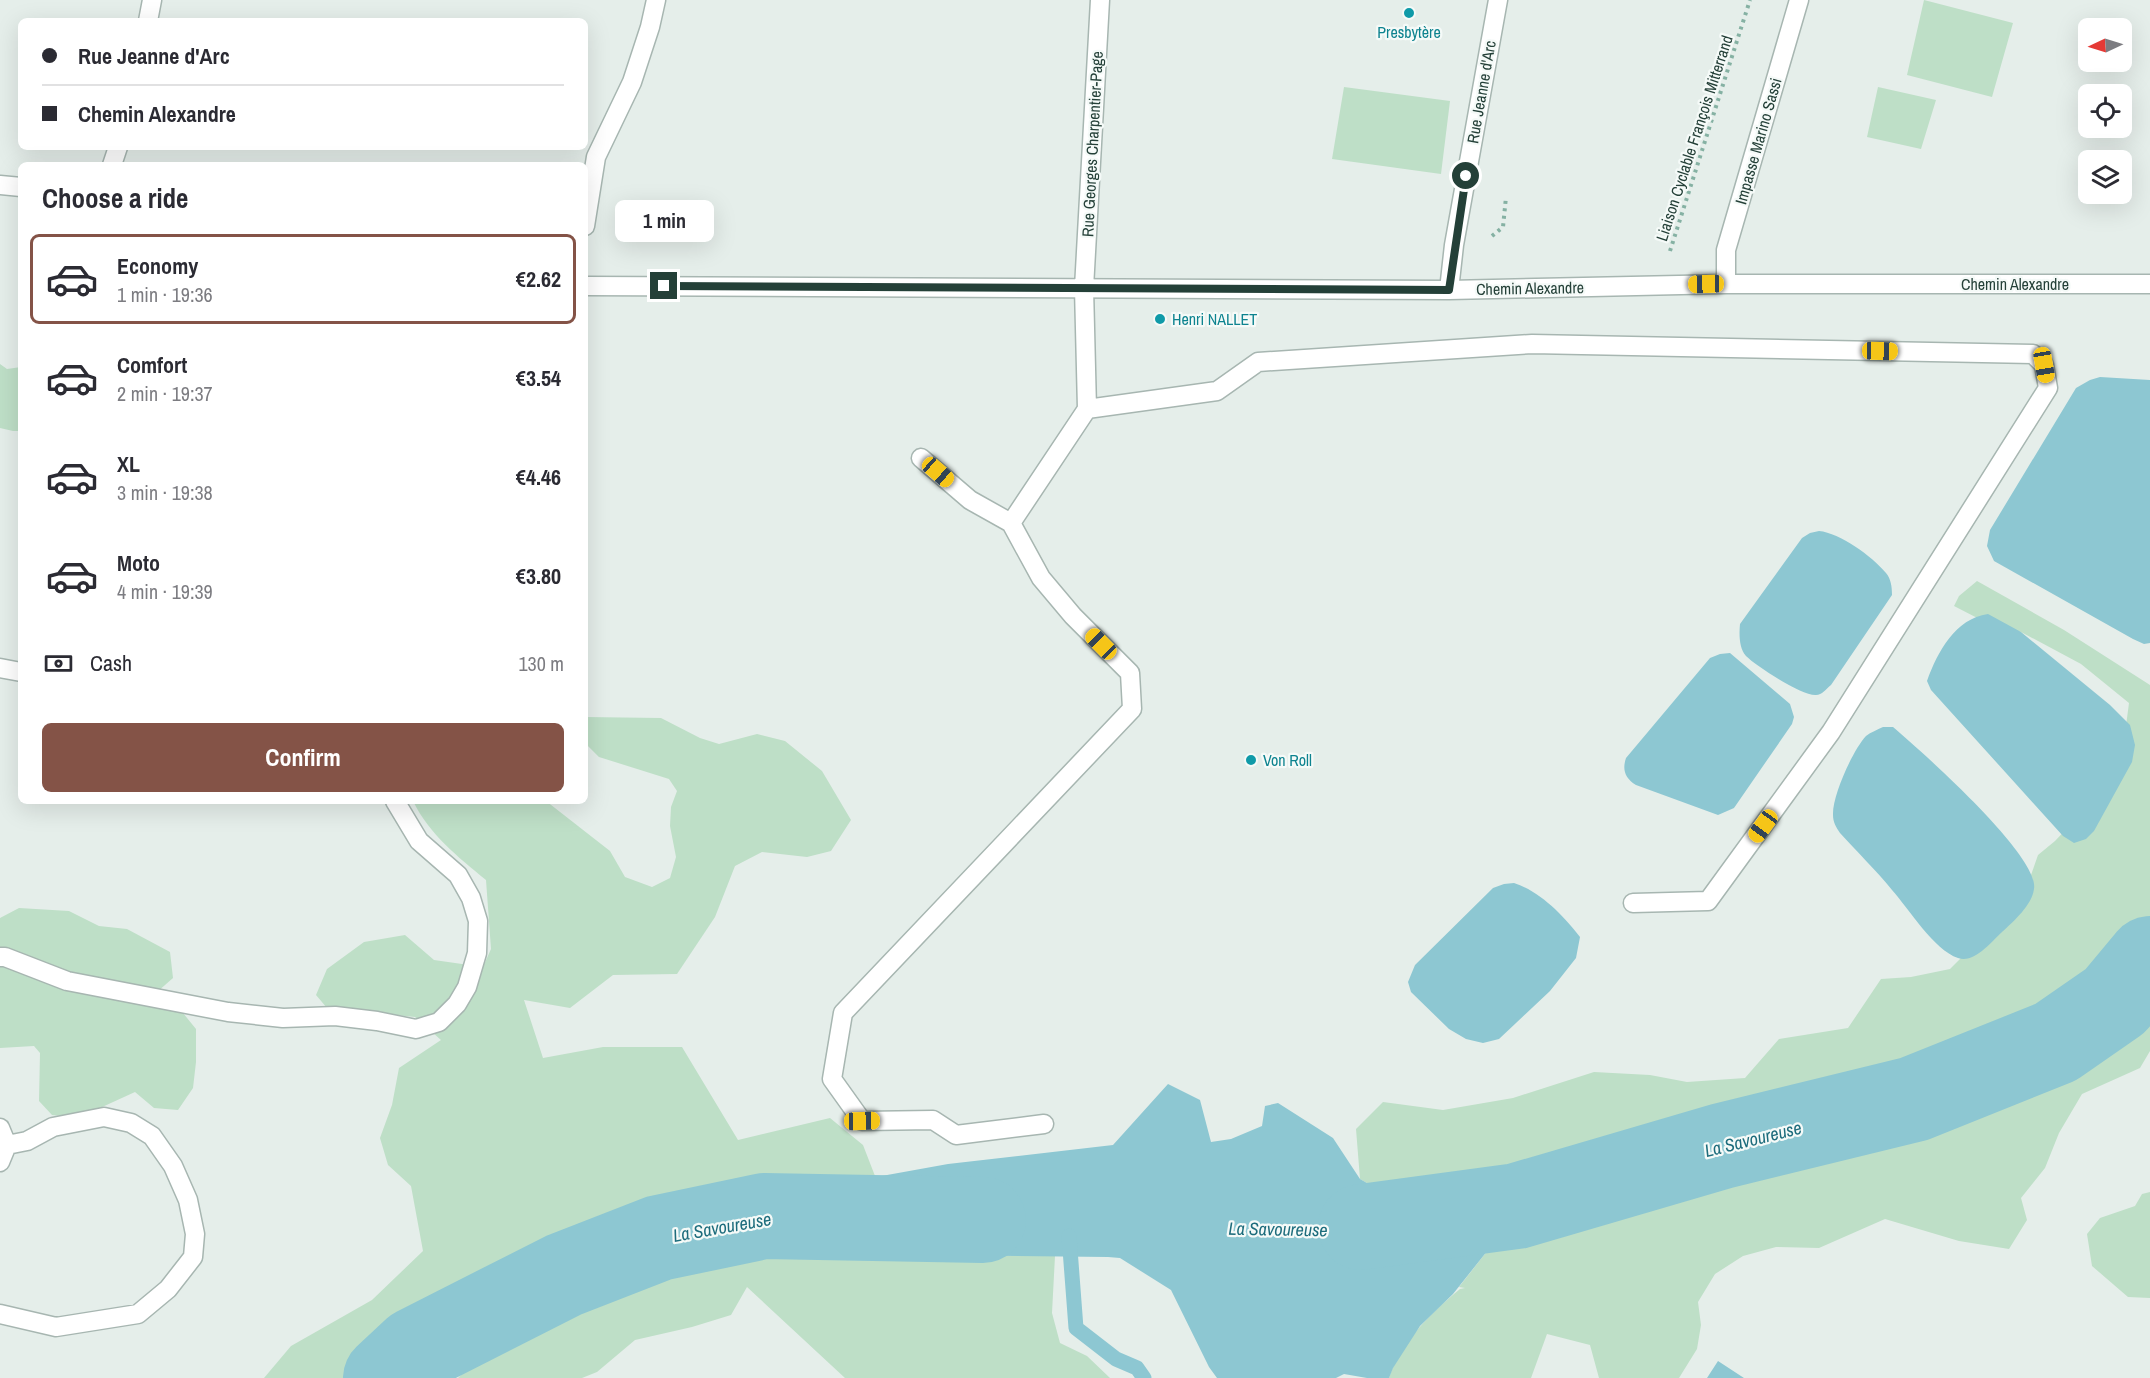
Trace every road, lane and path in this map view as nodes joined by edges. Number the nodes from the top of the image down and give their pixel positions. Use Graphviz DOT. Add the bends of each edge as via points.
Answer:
graph roads {
  1 [pos="152,0"];
  2 [pos="657,0"];
  3 [pos="1100,0"];
  4 [pos="1498,0"];
  5 [pos="1750,0"];
  6 [pos="1799,0"];
  7 [pos="149,18"];
  8 [pos="0,185"];
  9 [pos="18,187"];
  10 [pos="588,207"];
  11 [pos="1726,284"];
  12 [pos="2150,284"];
  13 [pos="1665,285"];
  14 [pos="588,286"];
  15 [pos="1084,288"];
  16 [pos="1449,290"];
  17 [pos="1087,409"];
  18 [pos="921,458"];
  19 [pos="1011,523"];
  20 [pos="0,668"];
  21 [pos="18,671"];
  22 [pos="396,804"];
  23 [pos="1633,903"];
  24 [pos="0,957"];
  25 [pos="1044,1124"];
  26 [pos="2,1145"];
  27 [pos="0,1314"];
  1 -- 7 [label="street"];
  2 -- 10 [label="street" via="632,82 596,157"];
  3 -- 15 [label="street, Rue Georges Charpentier-Page"];
  4 -- 16 [label="street, Rue Jeanne d'Arc"];
  5 -- 13 [label="path, Liaison Cyclable François Mitterrand" via="1672,242"];
  6 -- 11 [label="street, Impasse Marino Sassi" via="1726,250"];
  8 -- 9 [label="street"];
  11 -- 12 [label="street, Chemin Alexandre"];
  11 -- 13 [label="street, Chemin Alexandre"];
  13 -- 16 [label="street, Chemin Alexandre"];
  14 -- 15 [label="street, Chemin Alexandre"];
  15 -- 16 [label="street, Chemin Alexandre"];
  15 -- 17 [label="street, Rue Georges Charpentier-Page"];
  17 -- 19 [label="street"];
  17 -- 23 [label="street" via="1216,391 1258,362 1532,345 2033,354 2044,365 2048,388 1831,732 1715,892 1708,901"];
  18 -- 19 [label="street" via="970,500"];
  19 -- 25 [label="street" via="1041,578 1130,673 1132,709 843,1013 832,1079 862,1121 933,1120 956,1135"];
  20 -- 21 [label="street"];
  22 -- 24 [label="street" via="419,842 458,875 478,921 477,953 467,987 439,1022 416,1029 335,1016 284,1018 228,1012 67,981"];
  26 -- 27 [label="street" via="27,1141 53,1127 104,1117 130,1123 152,1136 173,1166 189,1200 195,1234 192,1257 168,1289 138,1314 56,1327"];
}
